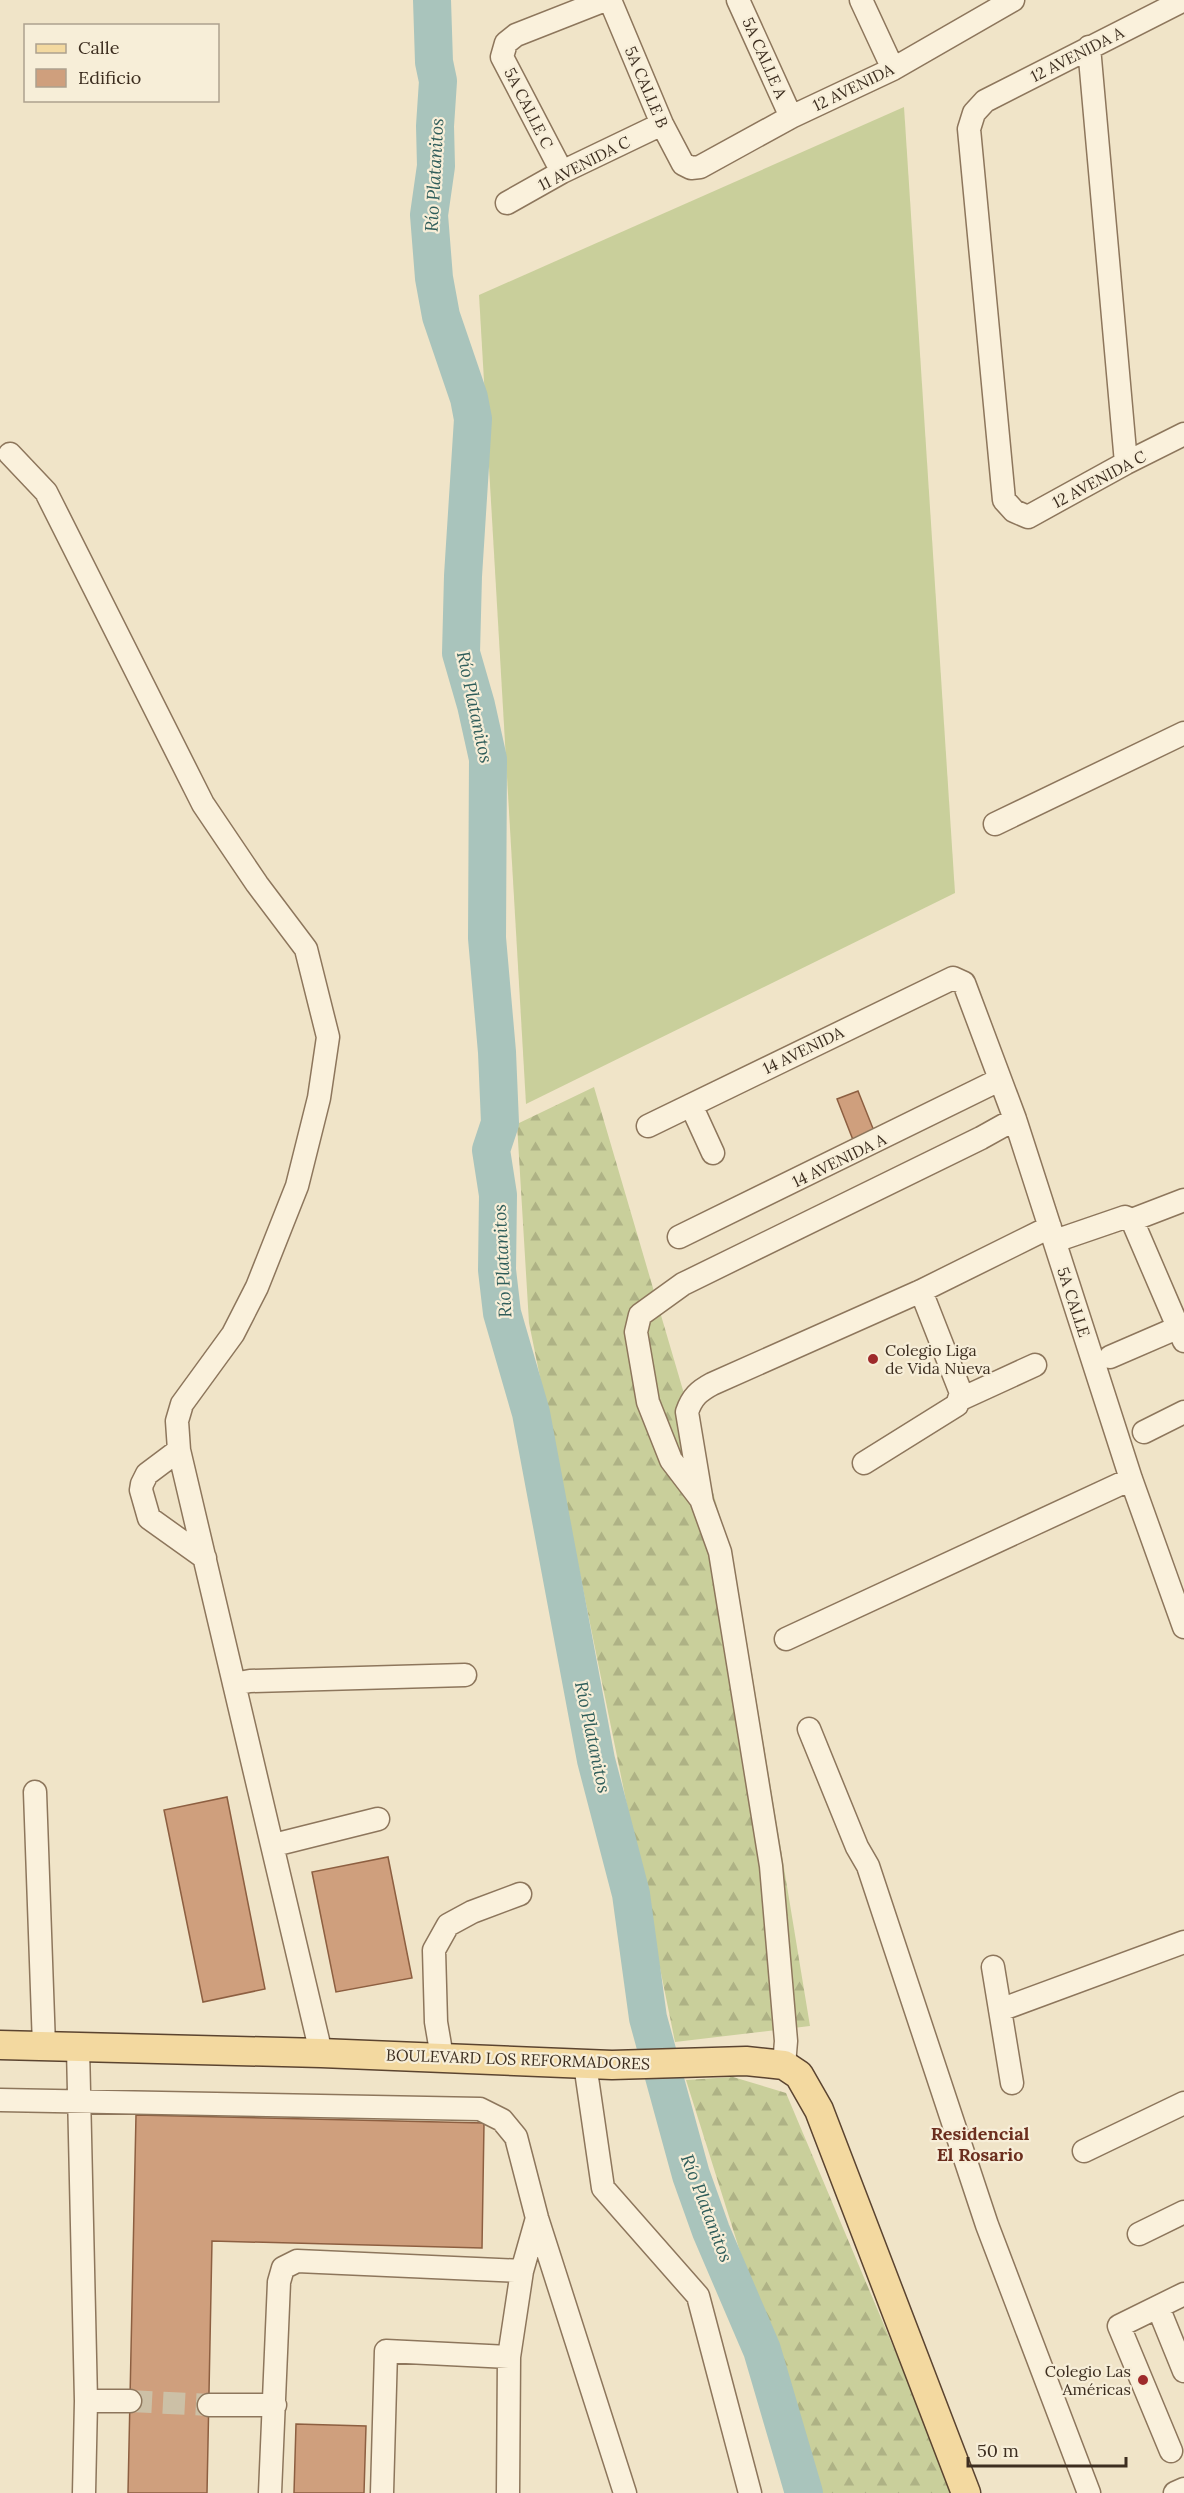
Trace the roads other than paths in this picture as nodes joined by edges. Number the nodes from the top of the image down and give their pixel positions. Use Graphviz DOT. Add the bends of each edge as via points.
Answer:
graph roads {
  1 [pos="605,0"];
  2 [pos="610,0"];
  3 [pos="738,0"];
  4 [pos="861,0"];
  5 [pos="1011,0"];
  6 [pos="1184,0"];
  7 [pos="1089,47"];
  8 [pos="893,69"];
  9 [pos="791,117"];
  10 [pos="662,124"];
  11 [pos="691,168"];
  12 [pos="562,172"];
  13 [pos="507,203"];
  14 [pos="1184,434"];
  15 [pos="10,454"];
  16 [pos="1126,463"];
  17 [pos="1014,512"];
  18 [pos="1184,733"];
  19 [pos="995,824"];
  20 [pos="959,979"];
  21 [pos="999,1080"];
  22 [pos="691,1105"];
  23 [pos="1015,1119"];
  24 [pos="648,1126"];
  25 [pos="713,1153"];
  26 [pos="1184,1200"];
  27 [pos="1132,1220"];
  28 [pos="1052,1234"];
  29 [pos="679,1237"];
  30 [pos="921,1292"];
  31 [pos="1182,1331"];
  32 [pos="1110,1357"];
  33 [pos="1035,1365"];
  34 [pos="961,1399"];
  35 [pos="1184,1412"];
  36 [pos="1144,1432"];
  37 [pos="179,1450"];
  38 [pos="864,1463"];
  39 [pos="1131,1479"];
  40 [pos="702,1502"];
  41 [pos="205,1558"];
  42 [pos="1184,1627"];
  43 [pos="786,1639"];
  44 [pos="465,1675"];
  45 [pos="234,1684"];
  46 [pos="809,1729"];
  47 [pos="35,1792"];
  48 [pos="378,1819"];
  49 [pos="274,1845"];
  50 [pos="520,1894"];
  51 [pos="1184,1942"];
  52 [pos="993,1967"];
  53 [pos="1000,2010"];
  54 [pos="0,2045"];
  55 [pos="44,2046"];
  56 [pos="78,2048"];
  57 [pos="321,2053"];
  58 [pos="442,2058"];
  59 [pos="599,2064"];
  60 [pos="784,2065"];
  61 [pos="1011,2083"];
  62 [pos="0,2100"];
  63 [pos="79,2102"];
  64 [pos="1184,2103"];
  65 [pos="1084,2151"];
  66 [pos="1184,2212"];
  67 [pos="537,2218"];
  68 [pos="1139,2234"];
  69 [pos="522,2271"];
  70 [pos="1184,2294"];
  71 [pos="1158,2307"];
  72 [pos="509,2357"];
  73 [pos="1184,2371"];
  74 [pos="86,2401"];
  75 [pos="130,2401"];
  76 [pos="209,2405"];
  77 [pos="275,2405"];
  78 [pos="1171,2451"];
  79 [pos="1184,2489"];
  80 [pos="84,2493"];
  81 [pos="270,2493"];
  82 [pos="382,2493"];
  83 [pos="508,2493"];
  84 [pos="625,2493"];
  85 [pos="750,2493"];
  86 [pos="966,2493"];
  87 [pos="1089,2493"];
  88 [pos="1175,2493"];
  1 -- 12 [label="street, 5A CALLE C" via="516,35 506,43 502,57"];
  2 -- 10 [label="street, 5A CALLE B"];
  3 -- 9 [label="street, 5A CALLE A"];
  4 -- 8 [label="street"];
  5 -- 8 [label="street, 12 AVENIDA"];
  6 -- 7 [label="street, 12 AVENIDA A"];
  7 -- 16 [label="street"];
  7 -- 17 [label="street, 12 AVENIDA A" via="985,101 974,113 969,129 1004,500"];
  8 -- 9 [label="street, 12 AVENIDA"];
  9 -- 11 [label="street, 12 AVENIDA" via="700,167"];
  10 -- 11 [label="street, 5A CALLE B" via="683,164"];
  10 -- 12 [label="street, 11 AVENIDA C"];
  12 -- 13 [label="street, 11 AVENIDA C"];
  14 -- 16 [label="street, 12 AVENIDA C"];
  15 -- 37 [label="street" via="46,492 203,804 256,884 306,949 328,1037 319,1098 297,1186 257,1287 233,1334 182,1404 177,1421"];
  16 -- 17 [label="street, 12 AVENIDA C" via="1028,517"];
  18 -- 19 [label="street"];
  20 -- 21 [label="street, 5A CALLE" via="964,983"];
  20 -- 22 [label="street, 14 AVENIDA" via="953,978"];
  21 -- 23 [label="street, 5A CALLE"];
  21 -- 29 [label="street, 14 AVENIDA A"];
  22 -- 24 [label="street, 14 AVENIDA"];
  22 -- 25 [label="street"];
  23 -- 28 [label="street, 5A CALLE"];
  23 -- 40 [label="street" via="683,1284 640,1314 636,1332 648,1402 671,1460"];
  26 -- 27 [label="street"];
  27 -- 28 [label="street" via="1125,1217"];
  27 -- 31 [label="street"];
  28 -- 30 [label="street"];
  28 -- 39 [label="street, 5A CALLE"];
  30 -- 34 [label="street"];
  30 -- 40 [label="street" via="699,1391 687,1412"];
  31 -- 32 [label="street"];
  33 -- 34 [label="street"];
  34 -- 38 [label="street"];
  35 -- 36 [label="street"];
  37 -- 41 [label="street"];
  37 -- 41 [label="street" via="147,1474 141,1490 149,1518"];
  39 -- 42 [label="street, 5A CALLE"];
  39 -- 43 [label="street"];
  40 -- 60 [label="street" via="720,1552 771,1866 786,2041"];
  41 -- 45 [label="street"];
  44 -- 45 [label="street"];
  45 -- 49 [label="street"];
  46 -- 87 [label="street" via="868,1866 987,2225"];
  47 -- 55 [label="street"];
  48 -- 49 [label="street"];
  49 -- 57 [label="street"];
  50 -- 58 [label="street" via="448,1925 435,1950 436,2022"];
  51 -- 53 [label="street"];
  52 -- 53 [label="street"];
  53 -- 61 [label="street"];
  54 -- 55 [label="main road, BOULEVARD LOS REFORMADORES"];
  55 -- 56 [label="main road, BOULEVARD LOS REFORMADORES"];
  56 -- 57 [label="main road, BOULEVARD LOS REFORMADORES"];
  56 -- 63 [label="street"];
  57 -- 58 [label="main road, BOULEVARD LOS REFORMADORES"];
  58 -- 59 [label="main road, BOULEVARD LOS REFORMADORES"];
  59 -- 60 [label="main road, BOULEVARD LOS REFORMADORES" via="746,2061"];
  59 -- 85 [label="street" via="603,2188 698,2296"];
  60 -- 86 [label="main road" via="799,2076 819,2110"];
  62 -- 63 [label="street"];
  63 -- 67 [label="street" via="480,2109 502,2120 516,2137"];
  63 -- 74 [label="street"];
  64 -- 65 [label="street"];
  66 -- 68 [label="street"];
  67 -- 69 [label="street"];
  67 -- 84 [label="street"];
  69 -- 72 [label="street"];
  69 -- 77 [label="street" via="297,2261 283,2268 279,2282"];
  70 -- 71 [label="street"];
  71 -- 73 [label="street"];
  71 -- 78 [label="street" via="1119,2326"];
  72 -- 82 [label="street" via="386,2351"];
  72 -- 83 [label="street"];
  74 -- 75 [label="street"];
  74 -- 80 [label="street"];
  76 -- 77 [label="street"];
  77 -- 81 [label="street"];
  79 -- 88 [label="street"];
}
